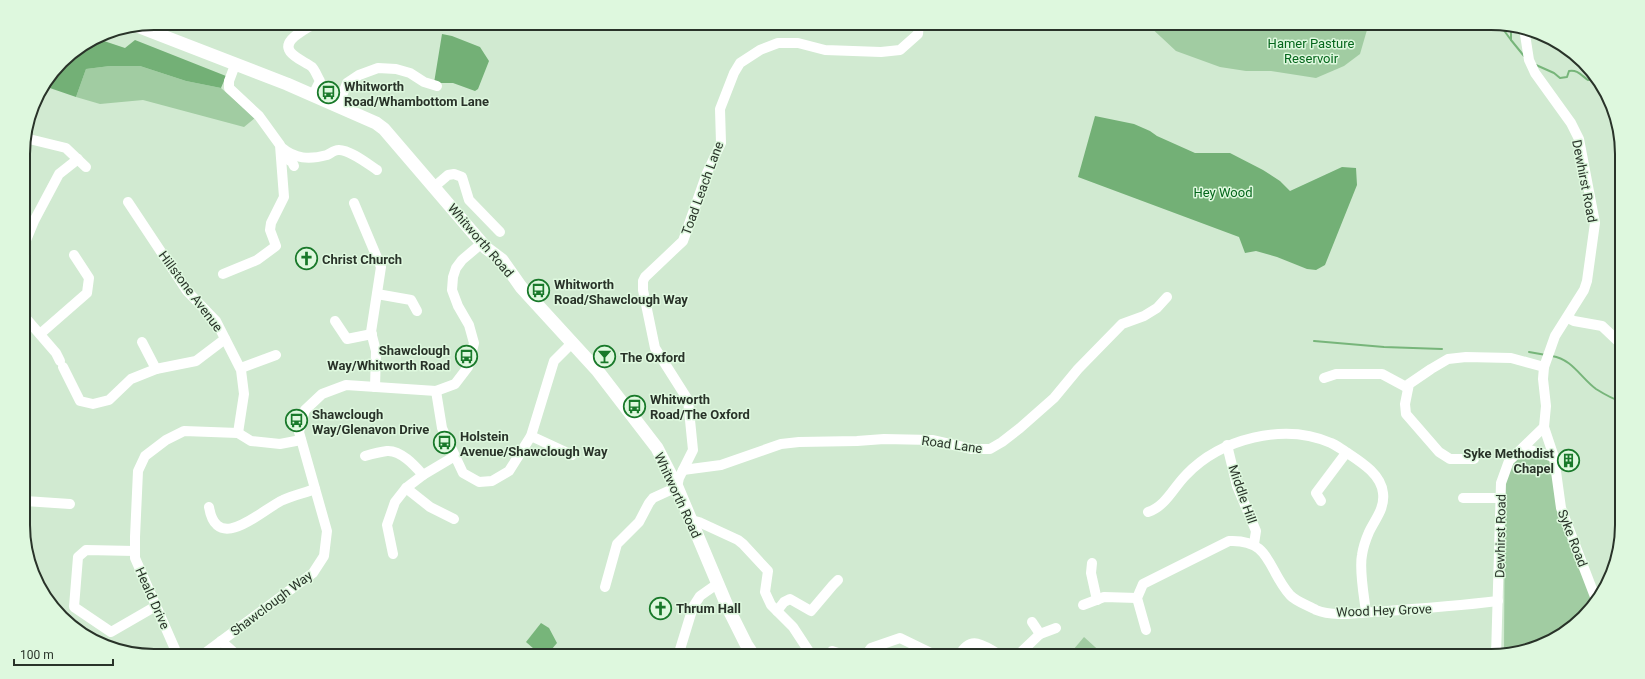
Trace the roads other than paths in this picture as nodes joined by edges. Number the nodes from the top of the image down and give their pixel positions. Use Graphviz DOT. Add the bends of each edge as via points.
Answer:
graph roads {
  1 [pos="147,30"];
  2 [pos="303,30"];
  3 [pos="918,30"];
  4 [pos="1525,35"];
  5 [pos="235,65"];
  6 [pos="437,86"];
  7 [pos="313,95"];
  8 [pos="338,106"];
  9 [pos="31,139"];
  10 [pos="281,151"];
  11 [pos="78,159"];
  12 [pos="294,166"];
  13 [pos="86,167"];
  14 [pos="377,170"];
  15 [pos="434,187"];
  16 [pos="128,202"];
  17 [pos="354,203"];
  18 [pos="30,230"];
  19 [pos="500,232"];
  20 [pos="482,243"];
  21 [pos="74,256"];
  22 [pos="223,274"];
  23 [pos="377,294"];
  24 [pos="1167,297"];
  25 [pos="417,311"];
  26 [pos="1568,318"];
  27 [pos="335,321"];
  28 [pos="30,326"];
  29 [pos="40,334"];
  30 [pos="372,334"];
  31 [pos="1615,338"];
  32 [pos="225,339"];
  33 [pos="142,342"];
  34 [pos="574,342"];
  35 [pos="276,355"];
  36 [pos="1547,359"];
  37 [pos="241,368"];
  38 [pos="156,369"];
  39 [pos="1324,378"];
  40 [pos="375,387"];
  41 [pos="1408,388"];
  42 [pos="436,391"];
  43 [pos="1544,427"];
  44 [pos="238,433"];
  45 [pos="531,436"];
  46 [pos="301,440"];
  47 [pos="1227,445"];
  48 [pos="1523,448"];
  49 [pos="1346,453"];
  50 [pos="572,455"];
  51 [pos="365,456"];
  52 [pos="455,456"];
  53 [pos="1554,457"];
  54 [pos="1474,459"];
  55 [pos="683,470"];
  56 [pos="423,475"];
  57 [pos="677,487"];
  58 [pos="406,488"];
  59 [pos="315,489"];
  60 [pos="1463,498"];
  61 [pos="1501,498"];
  62 [pos="30,501"];
  63 [pos="1321,501"];
  64 [pos="70,504"];
  65 [pos="209,507"];
  66 [pos="1148,512"];
  67 [pos="454,519"];
  68 [pos="691,520"];
  69 [pos="1254,544"];
  70 [pos="135,551"];
  71 [pos="393,554"];
  72 [pos="1092,563"];
  73 [pos="838,580"];
  74 [pos="717,584"];
  75 [pos="605,587"];
  76 [pos="1594,594"];
  77 [pos="1137,598"];
  78 [pos="1098,600"];
  79 [pos="1498,601"];
  80 [pos="156,606"];
  81 [pos="1083,606"];
  82 [pos="777,611"];
  83 [pos="1366,612"];
  84 [pos="1032,622"];
  85 [pos="1056,628"];
  86 [pos="1146,630"];
  87 [pos="1040,634"];
  88 [pos="221,641"];
  89 [pos="175,649"];
  90 [pos="210,649"];
  91 [pos="230,649"];
  92 [pos="680,649"];
  93 [pos="749,649"];
  94 [pos="807,649"];
  95 [pos="870,649"];
  96 [pos="923,649"];
  97 [pos="962,649"];
  98 [pos="992,649"];
  99 [pos="1024,649"];
  100 [pos="1496,649"];
  1 -- 5 [label="main road, Whitworth Road"];
  2 -- 7 [label="street" via="291,40 289,50 293,56 313,68 320,80"];
  3 -- 55 [label="street, Toad Leach Lane" via="918,34 900,50 881,52 845,52 798,43 778,43 760,50 740,63 734,73 720,109 721,144 707,173 683,241 643,281 655,348 688,400 693,450"];
  4 -- 26 [label="street, Dewhirst Road" via="1529,60 1535,73 1572,123 1579,139 1595,223 1587,281"];
  5 -- 7 [label="main road, Whitworth Road"];
  5 -- 10 [label="street" via="229,80 229,88 271,130 280,144"];
  6 -- 8 [label="street" via="424,82 410,73 378,68 347,83"];
  7 -- 8 [label="main road, Whitworth Road"];
  8 -- 15 [label="main road, Whitworth Road" via="384,129"];
  9 -- 11 [label="street" via="66,148"];
  10 -- 12 [label="street"];
  10 -- 14 [label="street" via="304,158 315,158 339,150 355,155"];
  10 -- 22 [label="street" via="283,200 273,216 270,230 276,246 257,260"];
  11 -- 13 [label="street"];
  11 -- 18 [label="street" via="59,174"];
  15 -- 19 [label="street" via="448,176 454,174 462,177 469,200"];
  15 -- 20 [label="main road, Whitworth Road"];
  16 -- 32 [label="street, Hillstone Avenue" via="187,291 216,321"];
  17 -- 23 [label="street" via="381,267"];
  20 -- 34 [label="main road, Whitworth Road" via="502,260 521,287"];
  20 -- 42 [label="street, Shawclough Way" via="462,260 453,277 452,290 469,325 474,343 468,367 455,384"];
  21 -- 29 [label="street" via="89,278 87,293"];
  23 -- 25 [label="street" via="411,300"];
  23 -- 30 [label="street"];
  24 -- 55 [label="street, Road Lane" via="1157,308 1144,316 1122,324 1054,398 990,449 972,449 932,440 799,442 781,444 721,465"];
  26 -- 31 [label="street" via="1602,326"];
  26 -- 36 [label="street, Dewhirst Road" via="1556,336"];
  27 -- 30 [label="street" via="347,339"];
  28 -- 29 [label="street"];
  29 -- 38 [label="street" via="56,353 80,401 93,404 109,400 131,379"];
  30 -- 40 [label="street" via="376,351"];
  32 -- 37 [label="street, Hillstone Avenue"];
  32 -- 38 [label="street" via="196,361"];
  33 -- 38 [label="street"];
  34 -- 45 [label="street" via="554,360"];
  34 -- 57 [label="main road, Whitworth Road" via="657,448"];
  35 -- 37 [label="street"];
  36 -- 41 [label="street" via="1466,357 1448,360 1409,384"];
  36 -- 43 [label="street, Dewhirst Road" via="1543,379 1546,406"];
  37 -- 44 [label="street, Hillstone Avenue" via="244,394"];
  39 -- 41 [label="street" via="1336,374 1382,374"];
  40 -- 42 [label="street, Shawclough Way"];
  40 -- 46 [label="street, Shawclough Way" via="346,385 322,394 305,410 299,432"];
  41 -- 54 [label="street" via="1406,414 1439,452 1450,459"];
  42 -- 52 [label="street" via="442,428"];
  43 -- 48 [label="street, Dewhirst Road"];
  43 -- 53 [label="street, Syke Road"];
  44 -- 46 [label="street" via="251,441 280,444"];
  44 -- 70 [label="street, Heald Drive" via="184,431 166,440 145,456 138,471"];
  45 -- 50 [label="street"];
  45 -- 52 [label="street" via="509,471 492,481 479,482 463,473"];
  46 -- 59 [label="street, Shawclough Way"];
  47 -- 49 [label="street" via="1268,435 1300,435 1331,443"];
  47 -- 66 [label="street" via="1186,474 1158,509"];
  47 -- 69 [label="street, Middle Hill" via="1238,486 1256,531"];
  48 -- 53 [label="street"];
  48 -- 61 [label="street, Dewhirst Road" via="1509,461 1501,483"];
  49 -- 63 [label="street" via="1316,493"];
  49 -- 83 [label="street" via="1358,459 1374,474 1383,492 1384,505 1369,532 1362,556"];
  51 -- 56 [label="street" via="389,451 413,463"];
  52 -- 56 [label="street"];
  53 -- 76 [label="street, Syke Road" via="1561,508"];
  55 -- 57 [label="street, Toad Leach Lane"];
  56 -- 58 [label="street"];
  57 -- 68 [label="main road, Whitworth Road"];
  57 -- 75 [label="street" via="653,498 639,522 617,544"];
  58 -- 67 [label="street" via="430,506"];
  58 -- 71 [label="street" via="395,502 387,525"];
  59 -- 65 [label="street" via="283,500 234,528 219,528 214,524"];
  59 -- 88 [label="street, Shawclough Way" via="327,531 324,556 313,573"];
  60 -- 61 [label="street"];
  61 -- 79 [label="street, Dewhirst Road"];
  62 -- 64 [label="street"];
  68 -- 74 [label="main road, Whitworth Road"];
  68 -- 82 [label="street" via="743,544 768,571 765,592"];
  69 -- 77 [label="street" via="1242,540 1229,541 1143,584"];
  69 -- 83 [label="street, Wood Hey Grove" via="1264,552 1280,582 1291,596 1318,610 1336,613"];
  70 -- 80 [label="street, Heald Drive" via="135,558"];
  70 -- 80 [label="street" via="86,550 78,557 74,607 111,632"];
  72 -- 78 [label="street" via="1091,573"];
  73 -- 82 [label="street" via="811,611 790,599"];
  74 -- 92 [label="street" via="700,596 693,607"];
  74 -- 93 [label="main road, Whitworth Road"];
  77 -- 78 [label="street" via="1104,597"];
  77 -- 86 [label="street"];
  78 -- 81 [label="street"];
  79 -- 83 [label="street, Wood Hey Grove"];
  79 -- 100 [label="street, Dewhirst Road"];
  80 -- 89 [label="street, Heald Drive"];
  82 -- 94 [label="street"];
  84 -- 87 [label="street"];
  85 -- 87 [label="street"];
  87 -- 99 [label="street"];
  88 -- 90 [label="street, Shawclough Way"];
  88 -- 91 [label="street"];
  95 -- 96 [label="street" via="900,638"];
  97 -- 98 [label="street" via="972,643 984,644"];
}
